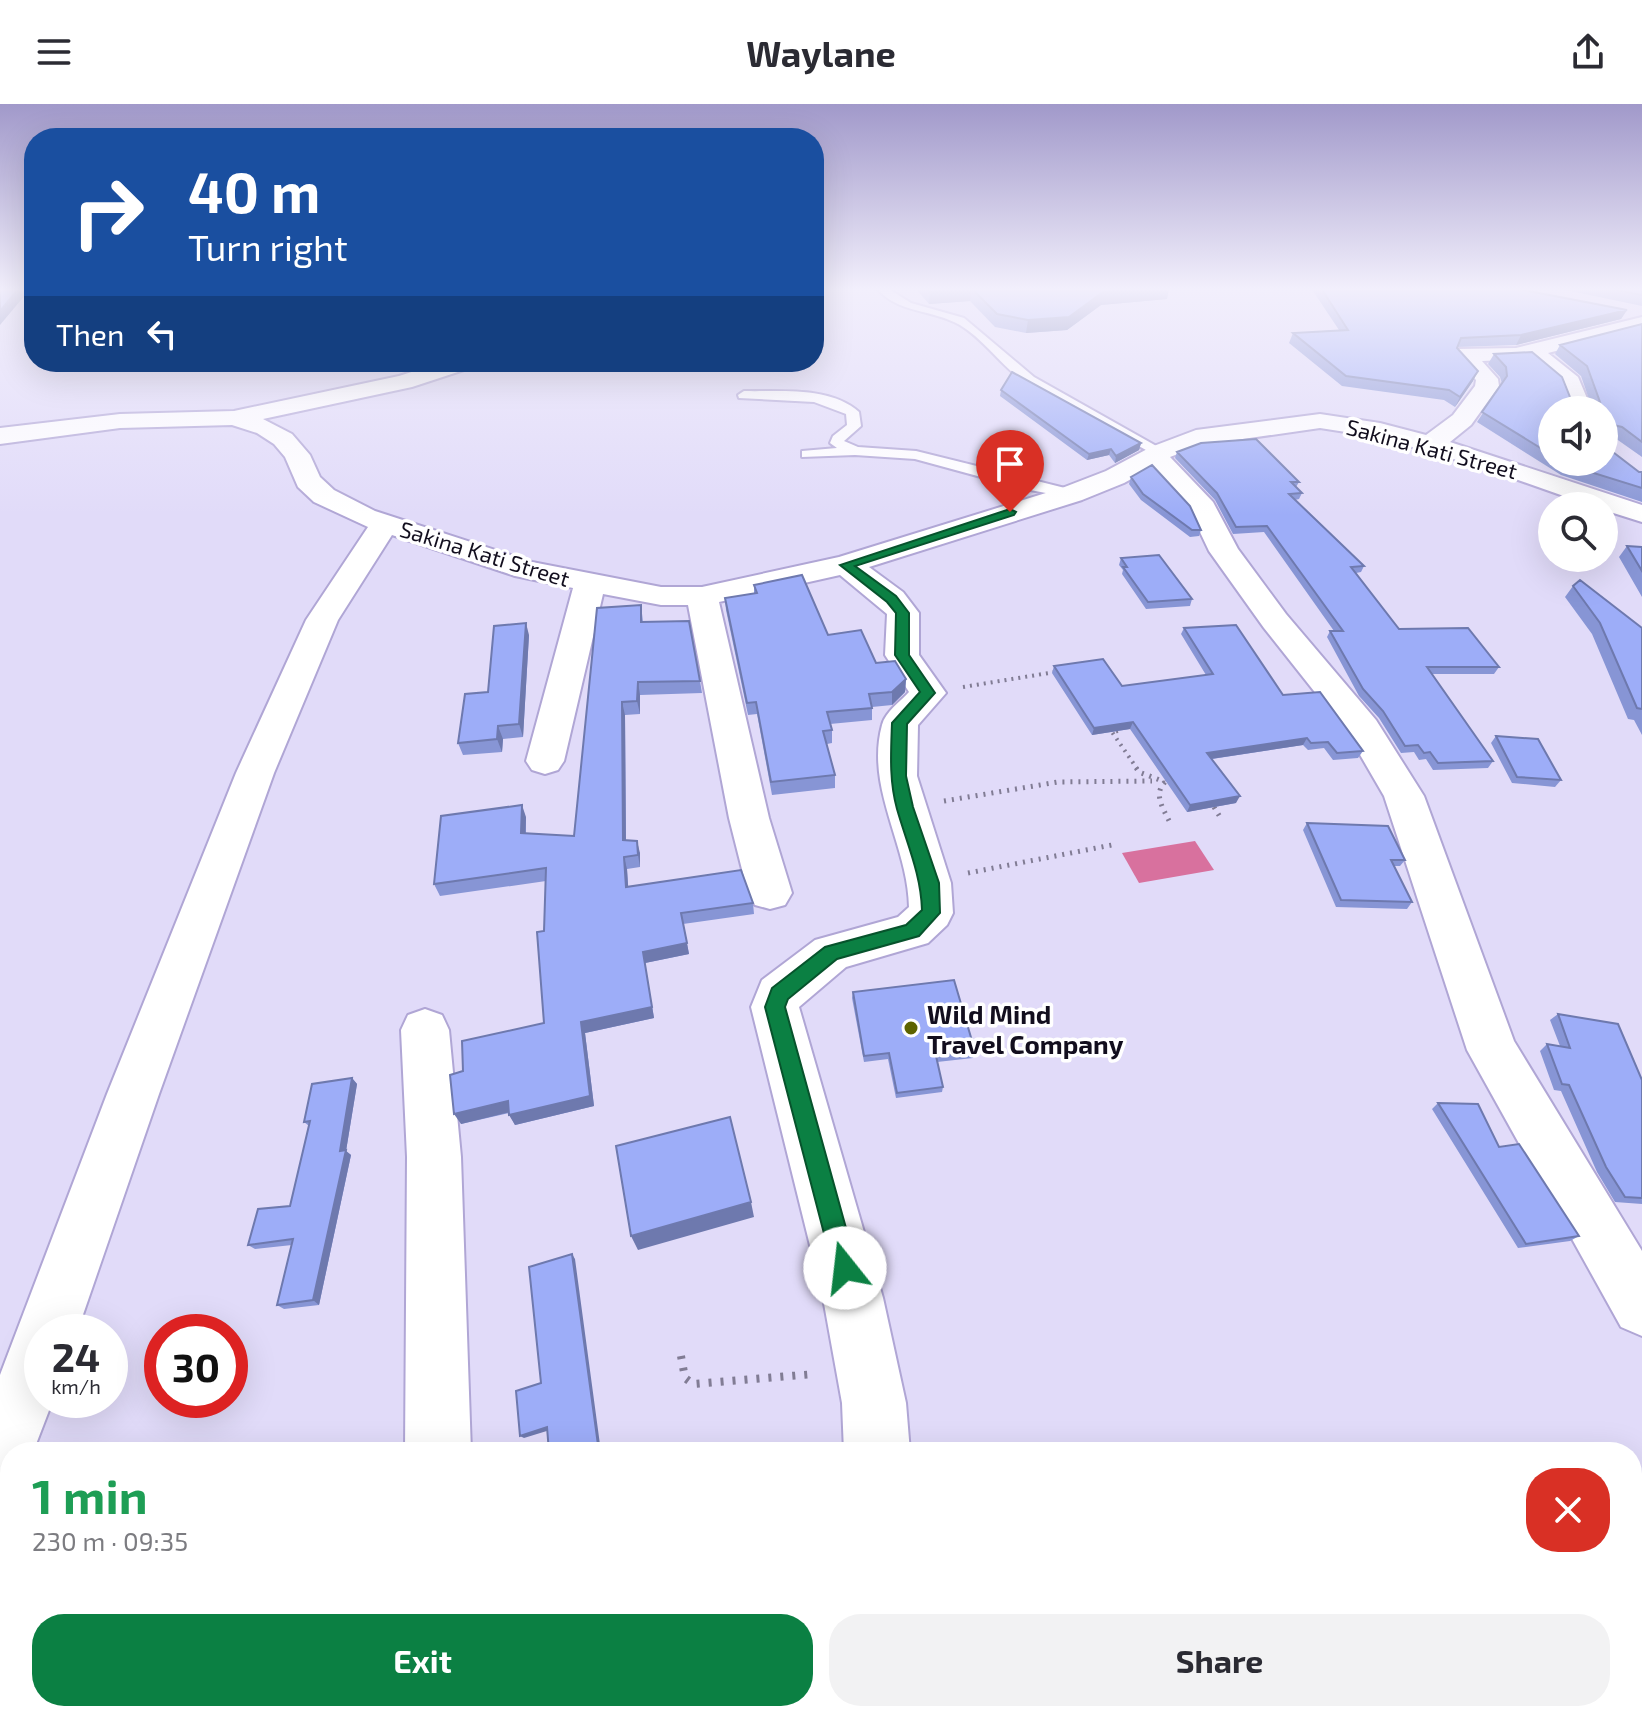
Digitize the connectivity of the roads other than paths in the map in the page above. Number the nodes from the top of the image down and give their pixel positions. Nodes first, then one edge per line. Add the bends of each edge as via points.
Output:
1 (1012, 364) edge
2 (1472, 364) edge
3 (1547, 364) edge
4 (434, 372) edge
5 (744, 395) dead end
6 (1575, 396) edge
7 (234, 418) junction
8 (0, 436) edge
9 (1431, 444) junction
10 (855, 451) junction
11 (807, 454) dead end
12 (1157, 454) junction
13 (1072, 494) junction
14 (1642, 514) edge
15 (385, 523) junction
16 (846, 565) junction
17 (590, 584) junction
18 (702, 596) junction
19 (545, 761) dead end
20 (770, 893) dead end
21 (425, 1030) dead end
22 (1642, 1306) edge
23 (54, 1314) edge
24 (24, 1393) edge
25 (5, 1442) edge
26 (438, 1442) edge
27 (876, 1442) edge

1 - 12 lane via 1030,380
2 - 9 street via 1487,386 1462,420
3 - 6 street via 1570,382
4 - 7 street
5 - 10 lane via 843,405 852,412 854,426 837,443
7 - 8 street, Sakina Kati Street via 120,421
7 - 15 street, Sakina Kati Street via 283,439 308,481 324,496
9 - 12 street, Sakina Kati Street via 1320,421 1196,438
9 - 14 street, Sakina Kati Street
10 - 11 lane
10 - 13 lane via 916,455
12 - 13 street, Sakina Kati Street
12 - 22 street via 1203,508 1224,551 1389,768 1409,810 1492,1050
13 - 16 street, Sakina Kati Street
15 - 17 street, Sakina Kati Street via 526,570
15 - 23 street via 322,620 255,773
16 - 18 street, Sakina Kati Street
16 - 27 street via 903,613 902,655 928,693 900,723 898,776 930,883 931,913 912,931 831,953 779,994 775,1007 853,1298
17 - 18 street, Sakina Kati Street via 661,596
17 - 19 street
18 - 20 street
21 - 26 street via 435,1214
24 - 25 street

